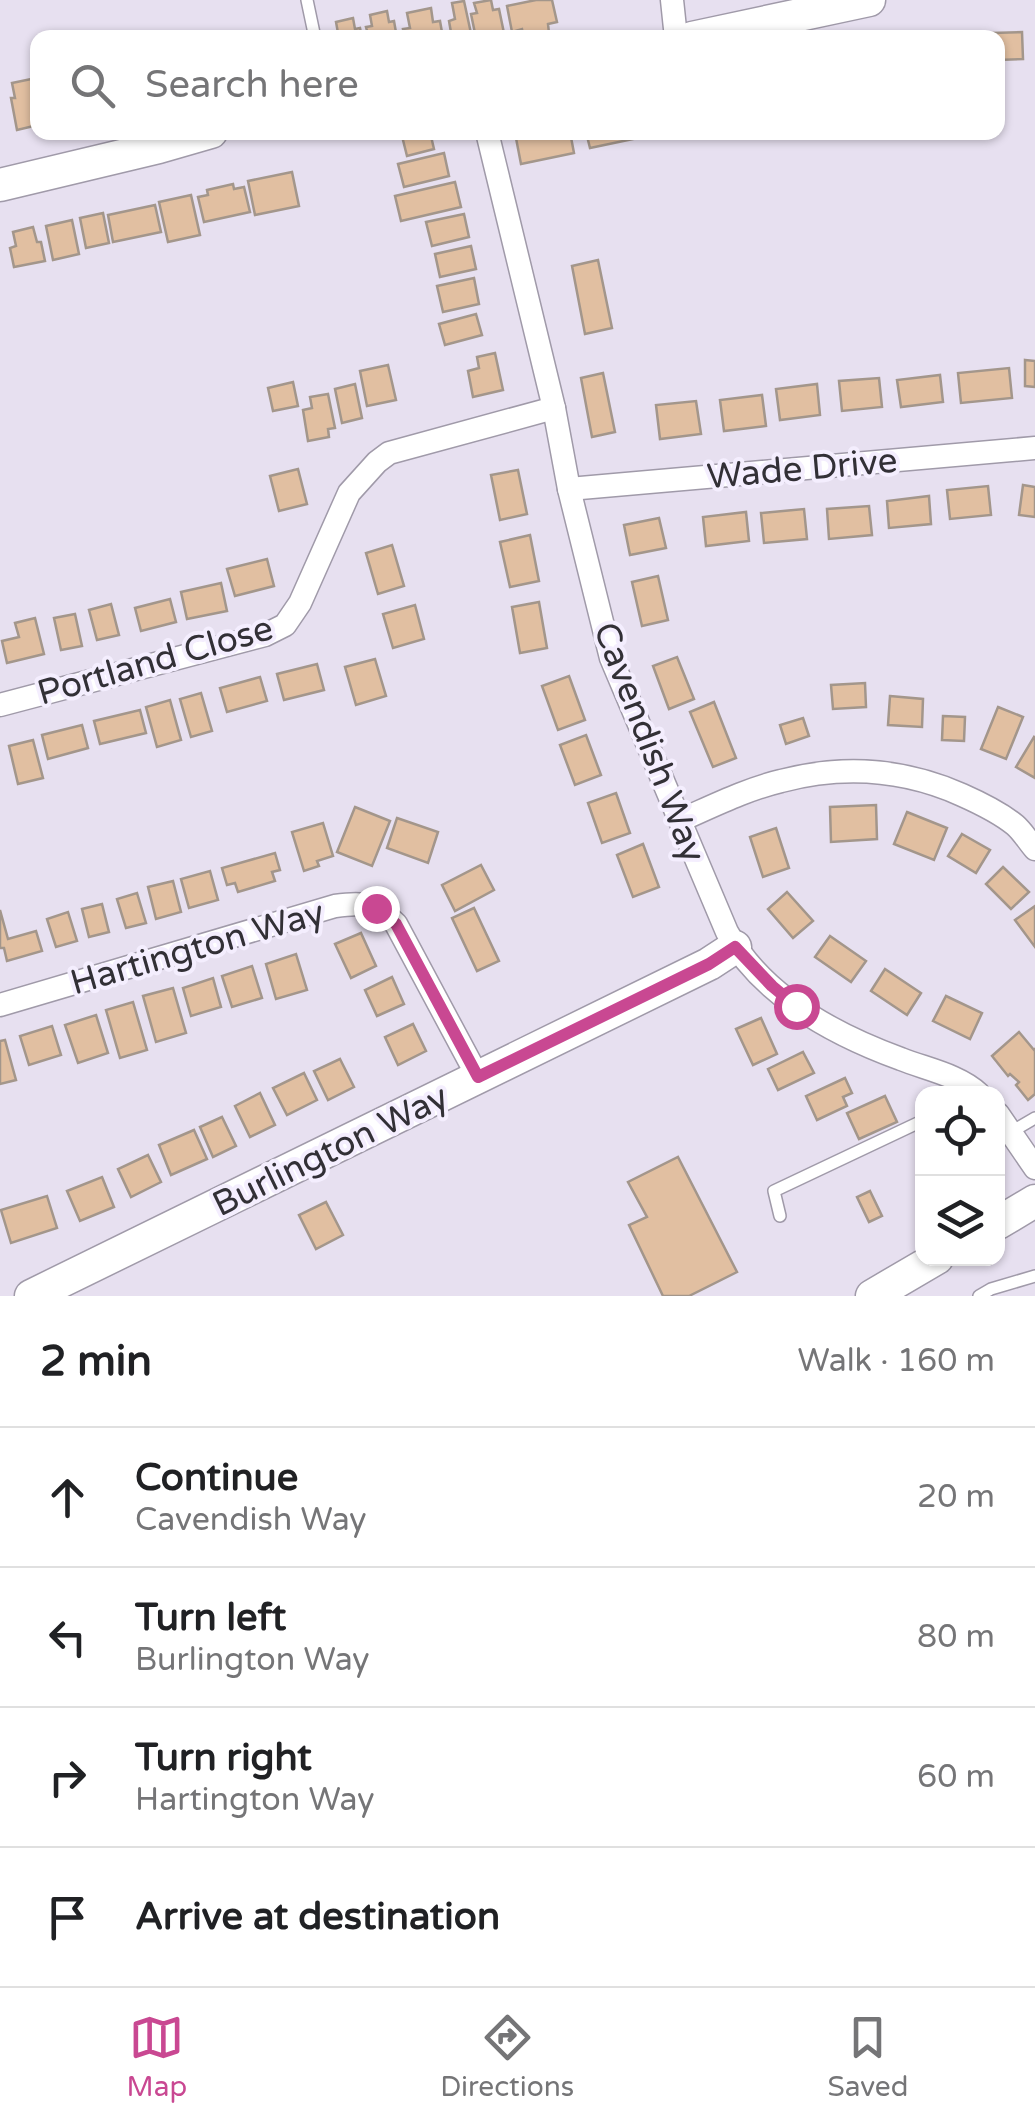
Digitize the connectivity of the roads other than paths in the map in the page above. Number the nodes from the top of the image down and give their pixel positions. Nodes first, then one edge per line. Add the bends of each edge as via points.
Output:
1 (307, 0) edge
2 (672, 0) edge
3 (869, 0) edge
4 (314, 30) edge
5 (675, 30) edge
6 (729, 30) edge
7 (185, 140) edge
8 (489, 140) edge
9 (0, 185) edge
10 (554, 408) junction
11 (1035, 448) edge
12 (569, 489) junction
13 (0, 705) edge
14 (681, 820) junction
15 (1035, 848) edge
16 (735, 947) junction
17 (0, 1006) edge
18 (478, 1077) junction
19 (968, 1086) edge
20 (1035, 1118) edge
21 (1005, 1123) edge
22 (915, 1124) edge
23 (1005, 1124) edge
24 (1035, 1168) edge
25 (1035, 1201) edge
26 (780, 1216) dead end
27 (1005, 1219) edge
28 (923, 1266) edge
29 (1035, 1276) edge
30 (31, 1296) edge
31 (872, 1296) edge
32 (979, 1296) edge

1 - 4 lane
2 - 5 street
3 - 6 street
7 - 9 street
8 - 10 street, Cavendish Way
10 - 12 street, Cavendish Way
10 - 13 street, Portland Close via 377,462 349,494 285,625
11 - 12 street, Wade Drive
12 - 14 street, Cavendish Way via 611,658
14 - 15 street via 780,781 880,772 974,800 1020,829
14 - 16 street, Cavendish Way
16 - 18 street, Burlington Way
16 - 19 street, Cavendish Way via 772,986 829,1027
17 - 18 street, Hartington Way via 335,906 366,903 396,924
18 - 30 street, Burlington Way
20 - 21 lane
22 - 26 lane via 774,1191
23 - 24 street
25 - 27 street
28 - 31 street
29 - 32 lane

